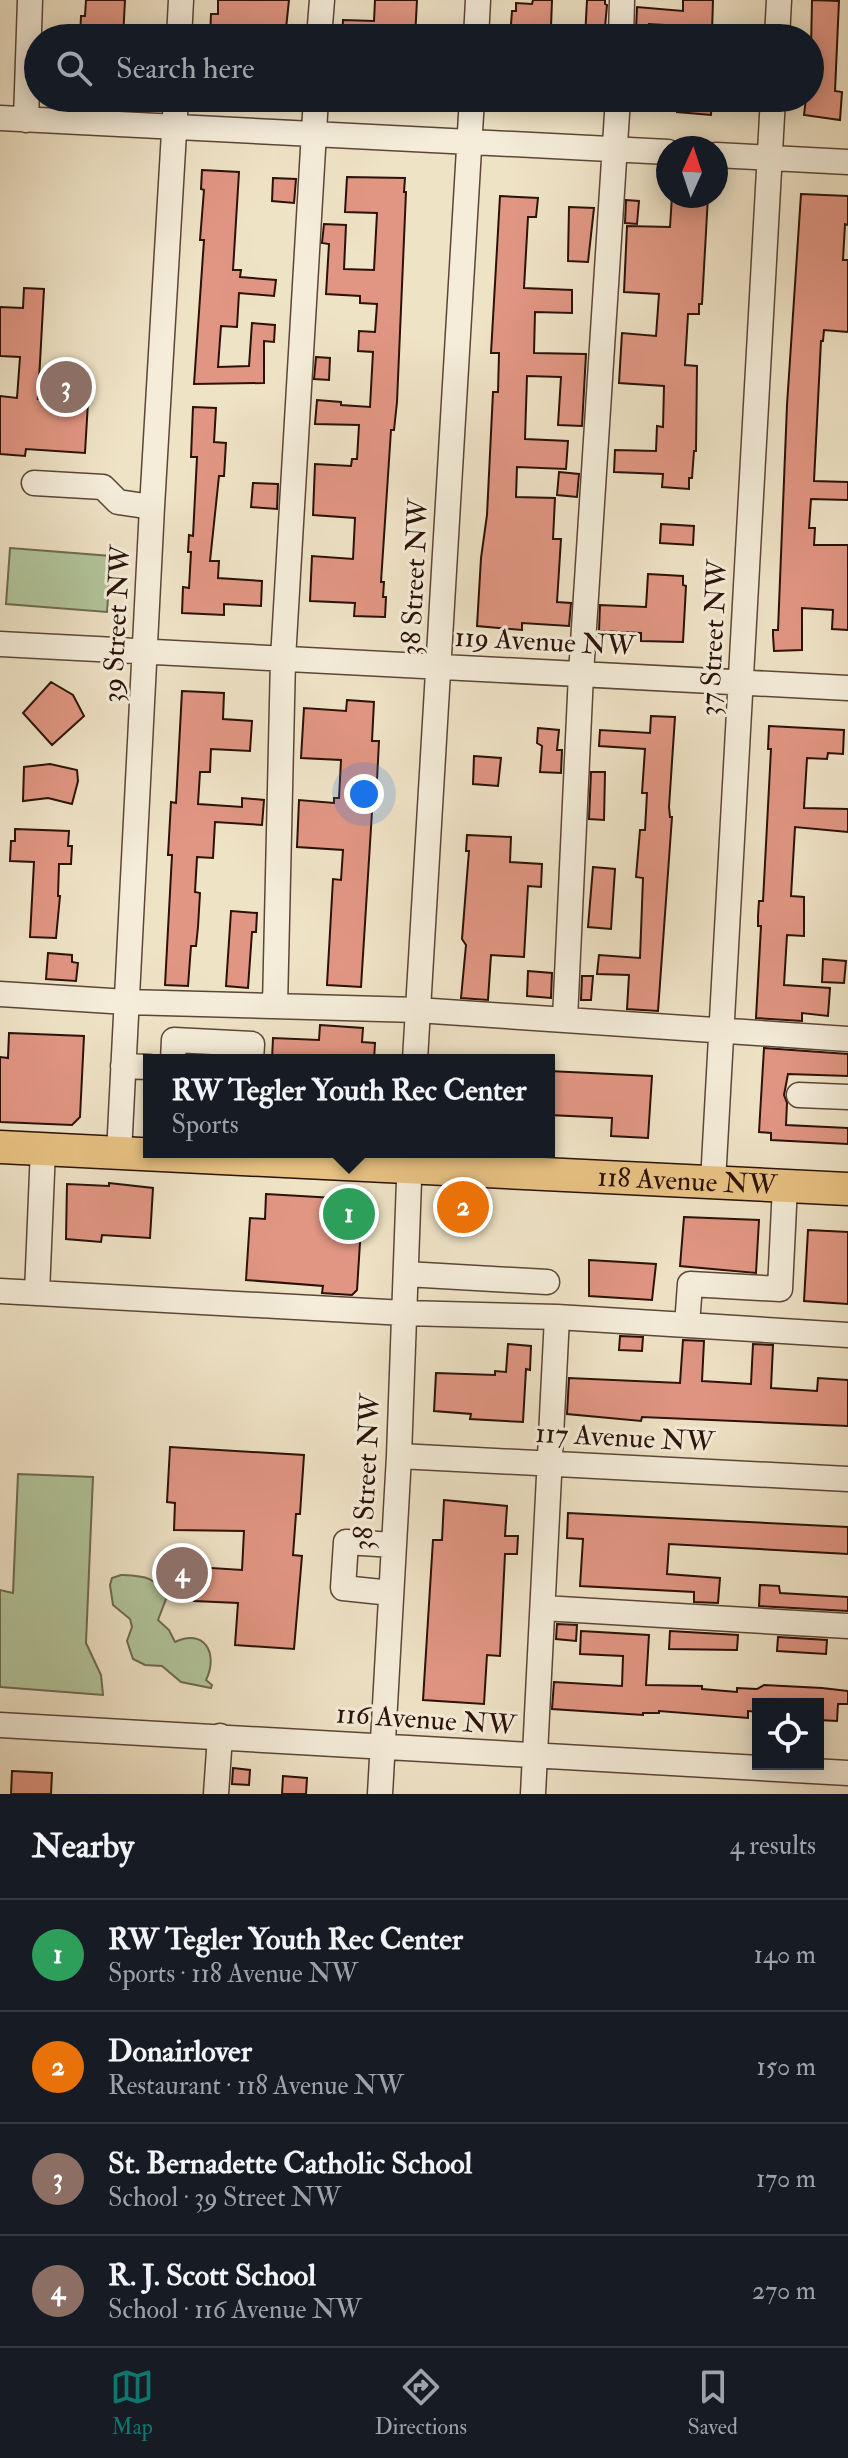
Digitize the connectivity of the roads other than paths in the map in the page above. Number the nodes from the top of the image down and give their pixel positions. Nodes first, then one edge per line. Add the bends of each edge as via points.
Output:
1 (30, 0) edge
2 (181, 0) edge
3 (322, 0) edge
4 (478, 0) edge
5 (622, 0) edge
6 (779, 0) edge
7 (29, 24) edge
8 (180, 24) edge
9 (320, 24) edge
10 (477, 24) edge
11 (621, 24) edge
12 (778, 24) edge
13 (26, 112) edge
14 (175, 112) edge
15 (315, 112) edge
16 (471, 112) edge
17 (617, 112) edge
18 (772, 112) edge
19 (0, 118) edge
20 (26, 120) junction
21 (174, 127) junction
22 (313, 134) junction
23 (469, 142) junction
24 (616, 150) junction
25 (656, 152) edge
26 (728, 156) edge
27 (770, 158) junction
28 (848, 162) edge
29 (34, 483) dead end
30 (152, 507) junction
31 (0, 644) edge
32 (146, 652) junction
33 (283, 659) junction
34 (440, 667) junction
35 (581, 674) junction
36 (741, 683) junction
37 (848, 688) edge
38 (0, 994) edge
39 (127, 1002) junction
40 (266, 1006) junction
41 (417, 1010) junction
42 (565, 1019) junction
43 (722, 1030) junction
44 (848, 1039) edge
45 (252, 1052) edge
46 (173, 1054) edge
47 (415, 1054) edge
48 (123, 1066) junction
49 (143, 1067) edge
50 (799, 1095) dead end
51 (848, 1097) edge
52 (0, 1147) edge
53 (43, 1149) junction
54 (119, 1153) junction
55 (143, 1153) edge
56 (361, 1158) edge
57 (409, 1159) edge
58 (713, 1182) junction
59 (785, 1186) junction
60 (848, 1189) edge
61 (406, 1274) junction
62 (547, 1282) dead end
63 (0, 1291) edge
64 (37, 1293) junction
65 (405, 1313) junction
66 (557, 1317) junction
67 (687, 1325) junction
68 (848, 1335) edge
69 (399, 1456) junction
70 (550, 1464) junction
71 (848, 1479) edge
72 (394, 1545) junction
73 (391, 1593) junction
74 (543, 1608) junction
75 (848, 1626) edge
76 (0, 1725) edge
77 (220, 1736) junction
78 (383, 1747) junction
79 (535, 1757) junction
80 (848, 1773) edge
81 (216, 1794) edge
82 (380, 1794) edge
83 (533, 1794) edge

1 - 7 street
2 - 8 street
3 - 9 street
4 - 10 street
5 - 11 street
6 - 12 street
13 - 20 street
14 - 21 street, 39 Street NW
15 - 22 street
16 - 23 street, 38 Street NW
17 - 24 street
18 - 27 street, 37 Street NW
19 - 20 street
20 - 21 street
21 - 22 street
21 - 30 street, 39 Street NW
22 - 23 street
22 - 33 street
23 - 24 street
23 - 34 street, 38 Street NW
24 - 25 street
24 - 35 street
26 - 27 street
27 - 28 street
27 - 36 street, 37 Street NW
29 - 30 street via 103,487 118,502
30 - 32 street, 39 Street NW
31 - 32 street, 119 Avenue NW
32 - 33 street, 119 Avenue NW
32 - 39 street, 39 Street NW
33 - 34 street, 119 Avenue NW
33 - 40 street
34 - 35 street, 119 Avenue NW
34 - 41 street, 38 Street NW
35 - 36 street, 119 Avenue NW
35 - 42 street
36 - 37 street, 119 Avenue NW
36 - 43 street, 37 Street NW
38 - 39 street
39 - 40 street
39 - 48 street, 39 Street NW
40 - 41 street
40 - 45 street
41 - 42 street
41 - 47 street, 38 Street NW
42 - 43 street
43 - 44 street
43 - 58 street, 37 Street NW
45 - 46 street via 174,1040
48 - 49 street
48 - 54 street, 39 Street NW
50 - 51 street
52 - 53 main road, 118 Avenue NW
53 - 54 main road, 118 Avenue NW
53 - 64 street
54 - 55 main road, 118 Avenue NW
56 - 57 main road, 118 Avenue NW
57 - 58 main road, 118 Avenue NW
57 - 61 street, 38 Street NW
58 - 59 main road, 118 Avenue NW
59 - 60 main road, 118 Avenue NW
59 - 67 street via 780,1289 690,1284
61 - 62 street
61 - 65 street, 38 Street NW
63 - 64 street
64 - 65 street
65 - 66 street
65 - 69 street, 38 Street NW
66 - 67 street
66 - 70 street
67 - 68 street
69 - 70 street, 117 Avenue NW
69 - 72 street, 38 Street NW
70 - 71 street, 117 Avenue NW
70 - 74 street
72 - 73 street, 38 Street NW
72 - 73 street via 346,1542 343,1588
73 - 78 street, 38 Street NW
74 - 75 street
74 - 79 street
76 - 77 street, 116 Avenue NW
77 - 78 street, 116 Avenue NW
77 - 81 street
78 - 79 street, 116 Avenue NW
78 - 82 street, 38 Street NW
79 - 80 street, 116 Avenue NW
79 - 83 street

